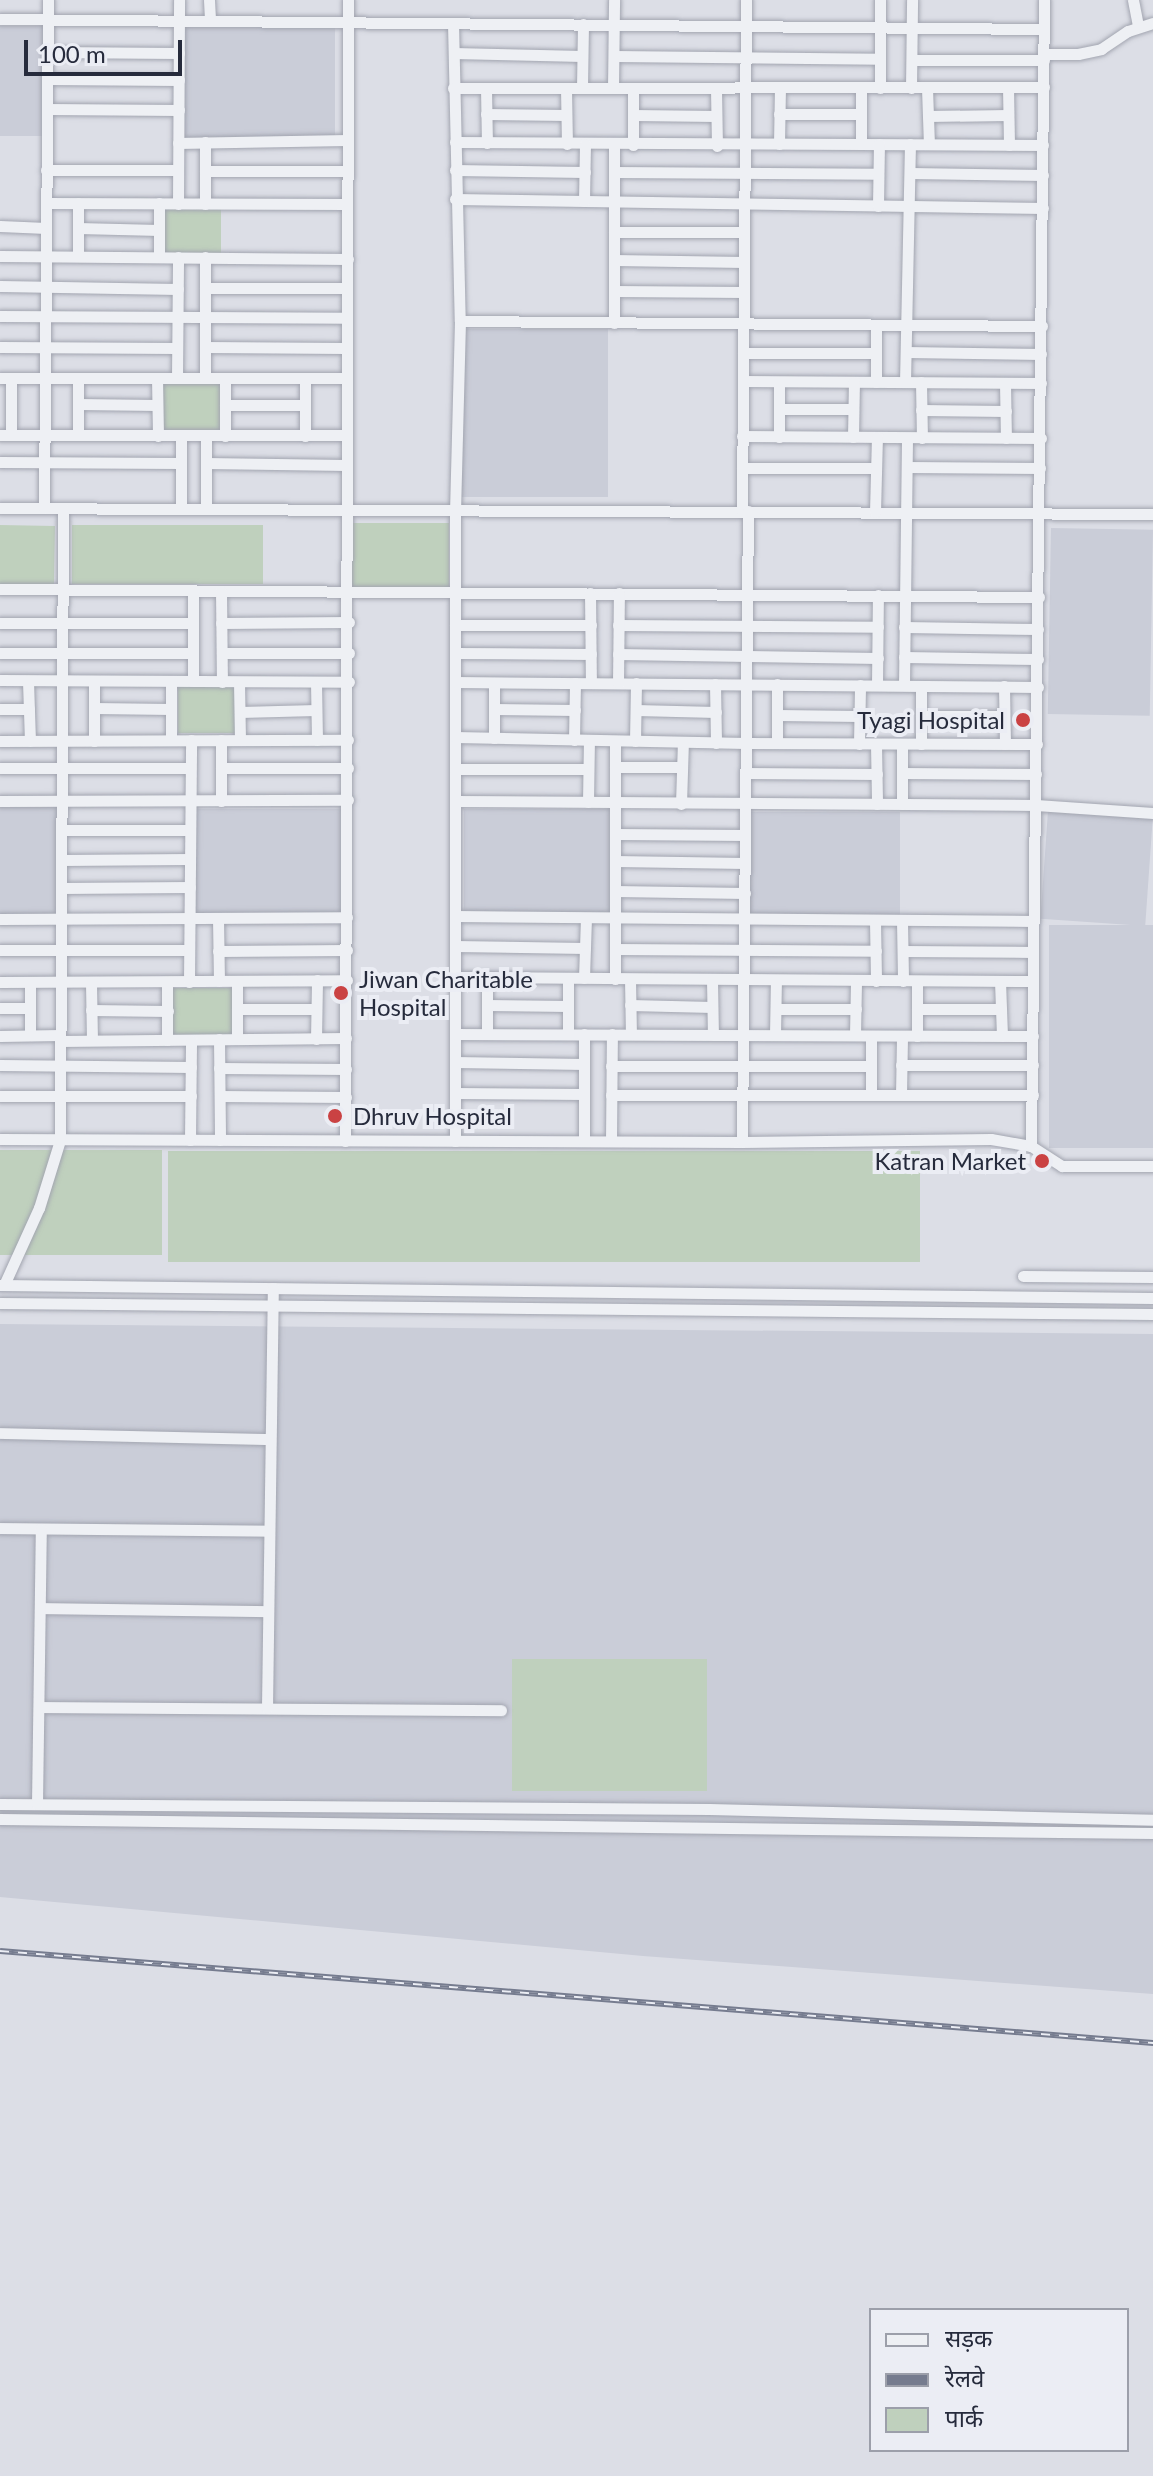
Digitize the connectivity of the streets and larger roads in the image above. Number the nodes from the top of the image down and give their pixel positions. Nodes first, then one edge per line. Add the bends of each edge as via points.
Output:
1 (48, 0) edge
2 (179, 0) edge
3 (209, 0) edge
4 (348, 0) edge
5 (614, 0) edge
6 (746, 0) edge
7 (880, 0) edge
8 (912, 0) edge
9 (1044, 0) edge
10 (1133, 0) edge
11 (0, 19) edge
12 (48, 19) junction
13 (179, 20) junction
14 (210, 21) junction
15 (348, 21) junction
16 (453, 23) junction
17 (1153, 23) edge
18 (583, 24) junction
19 (614, 24) junction
20 (1138, 26) junction
21 (746, 27) junction
22 (880, 29) junction
23 (912, 29) junction
24 (1044, 29) junction
25 (47, 52) junction
26 (179, 53) junction
27 (454, 53) junction
28 (582, 56) junction
29 (614, 56) junction
30 (1044, 57) junction
31 (746, 58) junction
32 (880, 59) junction
33 (912, 60) junction
34 (47, 79) junction
35 (179, 80) junction
36 (1008, 87) junction
37 (1044, 87) junction
38 (453, 88) junction
39 (486, 88) junction
40 (566, 88) junction
41 (582, 88) junction
42 (613, 88) junction
43 (633, 88) junction
44 (861, 88) junction
45 (880, 88) junction
46 (911, 88) junction
47 (927, 88) junction
48 (716, 89) junction
49 (746, 89) junction
50 (780, 89) junction
51 (47, 109) junction
52 (179, 110) junction
53 (486, 114) junction
54 (779, 114) junction
55 (861, 114) junction
56 (566, 115) junction
57 (633, 115) junction
58 (1008, 115) junction
59 (716, 116) junction
60 (928, 116) junction
61 (347, 140) junction
62 (205, 142) junction
63 (455, 142) junction
64 (178, 143) junction
65 (487, 143) junction
66 (567, 144) junction
67 (585, 144) junction
68 (779, 144) junction
69 (861, 144) junction
70 (879, 144) junction
71 (910, 144) junction
72 (929, 144) junction
73 (614, 145) junction
74 (633, 145) junction
75 (1009, 145) junction
76 (1043, 145) junction
77 (717, 146) junction
78 (745, 146) junction
79 (46, 170) junction
80 (178, 170) junction
81 (455, 170) junction
82 (205, 171) junction
83 (348, 171) junction
84 (585, 172) junction
85 (614, 172) junction
86 (745, 172) junction
87 (910, 173) junction
88 (878, 174) junction
89 (1043, 175) junction
90 (455, 199) junction
91 (584, 201) junction
92 (614, 202) junction
93 (46, 203) junction
94 (78, 203) junction
95 (159, 203) junction
96 (744, 203) junction
97 (178, 204) junction
98 (205, 204) junction
99 (347, 204) junction
100 (878, 206) junction
101 (910, 206) junction
102 (1043, 208) junction
103 (0, 226) edge
104 (46, 228) junction
105 (78, 228) junction
106 (159, 230) junction
107 (614, 232) junction
108 (744, 232) junction
109 (0, 256) edge
110 (46, 256) junction
111 (78, 256) junction
112 (159, 257) junction
113 (178, 257) junction
114 (205, 257) junction
115 (348, 259) junction
116 (614, 260) junction
117 (744, 262) junction
118 (0, 286) edge
119 (45, 287) junction
120 (205, 288) junction
121 (347, 288) junction
122 (178, 289) junction
123 (614, 291) junction
124 (744, 292) junction
125 (0, 316) edge
126 (45, 316) junction
127 (177, 316) junction
128 (205, 317) junction
129 (346, 318) junction
130 (460, 321) junction
131 (614, 323) junction
132 (743, 324) junction
133 (876, 325) junction
134 (906, 325) junction
135 (1042, 326) junction
136 (0, 347) edge
137 (45, 347) junction
138 (205, 347) junction
139 (177, 348) junction
140 (345, 348) junction
141 (906, 352) junction
142 (743, 353) junction
143 (876, 353) junction
144 (1041, 354) junction
145 (5, 378) edge
146 (45, 378) junction
147 (78, 378) junction
148 (157, 378) junction
149 (177, 378) junction
150 (205, 378) junction
151 (225, 378) junction
152 (305, 378) junction
153 (346, 378) junction
154 (743, 381) junction
155 (779, 382) junction
156 (854, 382) junction
157 (876, 382) junction
158 (905, 382) junction
159 (921, 382) junction
160 (1005, 383) junction
161 (1041, 383) junction
162 (78, 404) junction
163 (157, 405) junction
164 (225, 405) junction
165 (305, 405) junction
166 (6, 408) edge
167 (779, 409) junction
168 (853, 409) junction
169 (921, 410) junction
170 (1006, 411) junction
171 (6, 435) edge
172 (44, 435) junction
173 (78, 435) junction
174 (346, 435) junction
175 (158, 436) junction
176 (181, 436) junction
177 (206, 436) junction
178 (225, 436) junction
179 (305, 436) junction
180 (742, 436) junction
181 (779, 437) junction
182 (853, 437) junction
183 (877, 437) junction
184 (907, 438) junction
185 (922, 438) junction
186 (1006, 438) junction
187 (1041, 438) junction
188 (0, 462) edge
189 (44, 462) junction
190 (181, 463) junction
191 (206, 463) junction
192 (346, 465) junction
193 (907, 467) junction
194 (742, 468) junction
195 (876, 468) junction
196 (1040, 468) junction
197 (0, 508) edge
198 (44, 508) junction
199 (63, 508) junction
200 (181, 508) junction
201 (206, 509) junction
202 (346, 509) junction
203 (455, 509) junction
204 (745, 511) junction
205 (875, 512) junction
206 (907, 512) junction
207 (1040, 513) junction
208 (1153, 514) edge
209 (0, 589) edge
210 (62, 589) junction
211 (193, 590) junction
212 (221, 591) junction
213 (349, 592) junction
214 (455, 593) junction
215 (590, 593) junction
216 (619, 593) junction
217 (748, 594) junction
218 (878, 595) junction
219 (904, 595) junction
220 (1039, 597) junction
221 (349, 622) junction
222 (0, 623) edge
223 (193, 623) junction
224 (221, 623) junction
225 (63, 624) junction
226 (455, 625) junction
227 (591, 625) junction
228 (618, 625) junction
229 (748, 625) junction
230 (878, 627) junction
231 (904, 627) junction
232 (1038, 629) junction
233 (0, 653) edge
234 (193, 653) junction
235 (222, 653) junction
236 (349, 653) junction
237 (455, 653) junction
238 (62, 654) junction
239 (591, 654) junction
240 (618, 654) junction
241 (747, 655) junction
242 (904, 657) junction
243 (878, 658) junction
244 (1038, 659) junction
245 (0, 680) edge
246 (28, 681) junction
247 (62, 681) junction
248 (94, 681) junction
249 (171, 681) junction
250 (193, 681) junction
251 (222, 682) junction
252 (239, 682) junction
253 (316, 682) junction
254 (349, 682) junction
255 (455, 682) junction
256 (494, 683) junction
257 (575, 683) junction
258 (591, 683) junction
259 (618, 683) junction
260 (636, 683) junction
261 (715, 684) junction
262 (747, 684) junction
263 (777, 684) junction
264 (860, 685) junction
265 (877, 685) junction
266 (904, 685) junction
267 (921, 686) junction
268 (1004, 686) junction
269 (1038, 687) junction
270 (94, 708) junction
271 (0, 709) edge
272 (29, 709) junction
273 (171, 709) junction
274 (494, 709) junction
275 (316, 710) junction
276 (575, 710) junction
277 (636, 710) junction
278 (240, 712) junction
279 (716, 712) junction
280 (777, 715) junction
281 (859, 716) junction
282 (921, 716) junction
283 (1004, 716) junction
284 (455, 737) junction
285 (494, 738) junction
286 (171, 740) junction
287 (191, 740) junction
288 (221, 740) junction
289 (240, 740) junction
290 (317, 740) junction
291 (348, 740) junction
292 (574, 740) junction
293 (589, 740) junction
294 (0, 741) edge
295 (30, 741) junction
296 (62, 741) junction
297 (94, 741) junction
298 (615, 741) junction
299 (635, 741) junction
300 (683, 742) junction
301 (716, 743) junction
302 (746, 743) junction
303 (777, 743) junction
304 (859, 744) junction
305 (876, 744) junction
306 (902, 744) junction
307 (921, 744) junction
308 (1005, 744) junction
309 (1037, 744) junction
310 (615, 767) junction
311 (682, 767) junction
312 (0, 768) edge
313 (62, 768) junction
314 (190, 768) junction
315 (221, 768) junction
316 (348, 768) junction
317 (455, 769) junction
318 (588, 769) junction
319 (746, 773) junction
320 (902, 773) junction
321 (877, 774) junction
322 (1036, 774) junction
323 (348, 800) junction
324 (0, 801) edge
325 (61, 801) junction
326 (190, 801) junction
327 (221, 801) junction
328 (455, 801) junction
329 (588, 802) junction
330 (616, 802) junction
331 (746, 803) junction
332 (681, 804) junction
333 (877, 804) junction
334 (902, 804) junction
335 (1036, 805) junction
336 (1153, 813) edge
337 (61, 830) junction
338 (190, 830) junction
339 (616, 834) junction
340 (745, 835) junction
341 (190, 859) junction
342 (61, 860) junction
343 (615, 861) junction
344 (745, 863) junction
345 (190, 887) junction
346 (61, 888) junction
347 (615, 891) junction
348 (745, 893) junction
349 (455, 916) junction
350 (347, 917) junction
351 (190, 918) junction
352 (218, 918) junction
353 (586, 918) junction
354 (615, 918) junction
355 (0, 919) edge
356 (61, 919) junction
357 (744, 920) junction
358 (875, 921) junction
359 (902, 921) junction
360 (1034, 921) junction
361 (455, 946) junction
362 (585, 948) junction
363 (615, 949) junction
364 (0, 950) edge
365 (61, 950) junction
366 (189, 950) junction
367 (347, 950) junction
368 (744, 950) junction
369 (218, 951) junction
370 (876, 951) junction
371 (903, 951) junction
372 (1033, 952) junction
373 (455, 977) junction
374 (487, 977) junction
375 (568, 978) junction
376 (584, 978) junction
377 (615, 979) junction
378 (630, 979) junction
379 (317, 980) junction
380 (347, 980) junction
381 (712, 980) junction
382 (744, 980) junction
383 (776, 980) junction
384 (219, 981) junction
385 (237, 981) junction
386 (856, 981) junction
387 (876, 981) junction
388 (903, 981) junction
389 (917, 981) junction
390 (1000, 981) junction
391 (1033, 981) junction
392 (0, 982) edge
393 (167, 982) junction
394 (189, 982) junction
395 (30, 983) junction
396 (61, 983) junction
397 (91, 983) junction
398 (487, 1005) junction
399 (630, 1005) junction
400 (568, 1006) junction
401 (712, 1007) junction
402 (0, 1008) edge
403 (30, 1008) junction
404 (237, 1009) junction
405 (316, 1009) junction
406 (776, 1009) junction
407 (856, 1009) junction
408 (917, 1009) junction
409 (1001, 1009) junction
410 (91, 1010) junction
411 (168, 1011) junction
412 (455, 1034) junction
413 (487, 1034) junction
414 (568, 1034) junction
415 (584, 1034) junction
416 (612, 1034) junction
417 (631, 1034) junction
418 (30, 1035) junction
419 (713, 1035) junction
420 (744, 1035) junction
421 (775, 1035) junction
422 (855, 1035) junction
423 (0, 1036) edge
424 (871, 1036) junction
425 (902, 1036) junction
426 (917, 1036) junction
427 (1002, 1036) junction
428 (1033, 1036) junction
429 (60, 1038) junction
430 (346, 1038) junction
431 (219, 1039) junction
432 (237, 1039) junction
433 (316, 1039) junction
434 (92, 1040) junction
435 (167, 1040) junction
436 (191, 1040) junction
437 (455, 1062) junction
438 (60, 1064) junction
439 (584, 1064) junction
440 (0, 1065) edge
441 (901, 1065) junction
442 (1033, 1065) junction
443 (611, 1066) junction
444 (871, 1066) junction
445 (191, 1067) junction
446 (743, 1067) junction
447 (219, 1068) junction
448 (346, 1069) junction
449 (455, 1093) junction
450 (584, 1094) junction
451 (743, 1094) junction
452 (60, 1095) junction
453 (611, 1095) junction
454 (871, 1095) junction
455 (901, 1095) junction
456 (1033, 1095) junction
457 (0, 1096) edge
458 (191, 1096) junction
459 (220, 1096) junction
460 (346, 1097) junction
461 (0, 1139) edge
462 (60, 1140) junction
463 (190, 1140) junction
464 (220, 1140) junction
465 (345, 1141) junction
466 (455, 1141) junction
467 (584, 1141) junction
468 (611, 1141) junction
469 (742, 1142) junction
470 (1031, 1146) junction
471 (1153, 1166) edge
472 (1023, 1276) dead end
473 (1153, 1277) edge
474 (2, 1285) edge
475 (273, 1288) junction
476 (1153, 1298) edge
477 (0, 1303) edge
478 (273, 1305) junction
479 (1153, 1314) edge
480 (0, 1433) edge
481 (270, 1439) junction
482 (0, 1528) edge
483 (41, 1529) junction
484 (269, 1531) junction
485 (40, 1608) junction
486 (268, 1611) junction
487 (39, 1707) junction
488 (267, 1708) junction
489 (501, 1710) dead end
490 (0, 1804) edge
491 (37, 1804) junction
492 (0, 1819) edge
493 (1153, 1820) edge
494 (1153, 1833) edge

1 - 12 street
2 - 13 street
3 - 14 street
4 - 15 street
5 - 19 street
6 - 21 street
7 - 22 street
8 - 23 street
9 - 24 street
10 - 20 street
11 - 12 street
12 - 13 street
12 - 25 street
13 - 14 street
13 - 26 street
14 - 15 street
15 - 16 street
15 - 61 street
16 - 18 street
16 - 27 street
17 - 20 street
18 - 19 street
18 - 28 street
19 - 21 street
19 - 29 street
20 - 30 street via 1101,49
21 - 22 street
21 - 31 street
22 - 23 street
22 - 32 street
23 - 24 street
23 - 33 street
24 - 30 street
25 - 26 street
25 - 34 street
26 - 35 street
27 - 28 street
27 - 38 street
28 - 41 street
29 - 31 street
29 - 42 street
30 - 33 street
30 - 37 street
31 - 32 street
31 - 49 street
32 - 45 street
33 - 46 street
34 - 35 street
34 - 51 street
35 - 52 street
36 - 37 street
36 - 47 street
36 - 58 street
37 - 76 street
38 - 39 street
38 - 63 street
39 - 40 street
39 - 53 street
40 - 41 street
40 - 56 street
41 - 42 street
42 - 43 street
43 - 48 street
43 - 57 street
44 - 45 street
44 - 50 street
44 - 55 street
45 - 46 street
46 - 47 street
47 - 60 street
48 - 49 street
48 - 59 street
49 - 50 street
49 - 78 street
50 - 54 street
51 - 52 street
51 - 79 street
52 - 64 street
53 - 56 street
53 - 65 street
54 - 55 street
54 - 68 street
55 - 69 street
56 - 66 street
57 - 59 street
57 - 74 street
58 - 60 street
58 - 75 street
59 - 77 street
60 - 72 street
61 - 62 street
61 - 83 street
62 - 64 street
62 - 82 street
63 - 65 street
63 - 81 street
64 - 80 street
65 - 66 street
66 - 67 street
67 - 73 street
67 - 84 street
68 - 69 street
68 - 78 street
69 - 70 street
70 - 71 street
70 - 88 street
71 - 72 street
71 - 87 street
72 - 75 street
73 - 74 street
73 - 85 street
74 - 77 street
75 - 76 street
76 - 89 street
77 - 78 street
78 - 86 street
79 - 80 street
79 - 93 street
80 - 97 street
81 - 84 street
81 - 90 street
82 - 83 street
82 - 98 street
83 - 99 street
84 - 91 street
85 - 86 street
85 - 92 street
86 - 88 street
86 - 96 street
87 - 89 street
87 - 101 street
88 - 100 street
89 - 102 street
90 - 91 street
90 - 130 street
91 - 92 street
92 - 96 street
92 - 107 street
93 - 94 street
93 - 104 street
94 - 95 street
94 - 105 street
95 - 97 street
95 - 106 street
96 - 100 street
96 - 108 street
97 - 98 street
98 - 99 street
99 - 115 street
100 - 101 street
101 - 102 street
101 - 134 street
102 - 135 street
103 - 104 street
104 - 110 street
105 - 106 street
105 - 111 street
106 - 112 street
107 - 108 street
107 - 116 street
108 - 117 street
109 - 110 street
110 - 111 street
110 - 119 street
111 - 112 street
112 - 113 street
113 - 114 street
113 - 122 street
114 - 115 street
114 - 120 street
115 - 121 street
116 - 117 street
116 - 123 street
117 - 124 street
118 - 119 street
119 - 122 street
119 - 126 street
120 - 121 street
120 - 128 street
121 - 129 street
122 - 127 street
123 - 124 street
123 - 131 street
124 - 132 street
125 - 126 street
126 - 127 street
126 - 137 street
127 - 128 street
127 - 139 street
128 - 129 street
128 - 138 street
129 - 140 street
130 - 131 street
130 - 203 street
131 - 132 street
132 - 133 street
132 - 142 street
133 - 134 street
133 - 143 street
134 - 135 street
134 - 141 street
135 - 144 street
136 - 137 street
137 - 139 street
137 - 146 street
138 - 140 street
138 - 150 street
139 - 149 street
140 - 153 street
141 - 144 street
141 - 158 street
142 - 143 street
142 - 154 street
143 - 157 street
144 - 161 street
145 - 146 street
145 - 166 street
146 - 147 street
146 - 172 street
147 - 148 street
147 - 162 street
148 - 149 street
148 - 163 street
149 - 150 street
150 - 151 street
151 - 152 street
151 - 164 street
152 - 153 street
152 - 165 street
153 - 174 street
154 - 155 street
154 - 180 street
155 - 156 street
155 - 167 street
156 - 157 street
156 - 168 street
157 - 158 street
158 - 159 street
159 - 160 street
159 - 169 street
160 - 161 street
160 - 170 street
161 - 187 street
162 - 163 street
162 - 173 street
163 - 175 street
164 - 165 street
164 - 178 street
165 - 179 street
166 - 171 street
167 - 168 street
167 - 181 street
168 - 182 street
169 - 170 street
169 - 185 street
170 - 186 street
171 - 172 street
172 - 173 street
172 - 189 street
173 - 175 street
174 - 179 street
174 - 192 street
175 - 176 street
176 - 177 street
176 - 190 street
177 - 178 street
177 - 191 street
178 - 179 street
180 - 181 street
180 - 194 street
181 - 182 street
182 - 183 street
183 - 184 street
183 - 195 street
184 - 185 street
184 - 193 street
185 - 186 street
186 - 187 street
187 - 196 street
188 - 189 street
189 - 190 street
189 - 198 street
190 - 200 street
191 - 192 street
191 - 201 street
192 - 202 street
193 - 196 street
193 - 206 street
194 - 195 street
194 - 204 street
195 - 205 street
196 - 207 street
197 - 198 street
198 - 199 street
199 - 200 street
199 - 210 street
200 - 201 street
201 - 202 street
202 - 203 street
202 - 213 street
203 - 204 street
203 - 214 street
204 - 205 street
204 - 217 street
205 - 206 street
206 - 207 street
206 - 219 street
207 - 208 street
207 - 220 street
209 - 210 street
210 - 211 street
210 - 225 street
211 - 212 street
211 - 223 street
212 - 213 street
212 - 224 street
213 - 214 street
213 - 221 street
214 - 215 street
214 - 226 street
215 - 216 street
215 - 227 street
216 - 217 street
216 - 228 street
217 - 218 street
217 - 229 street
218 - 219 street
218 - 230 street
219 - 220 street
219 - 231 street
220 - 232 street
221 - 224 street
221 - 236 street
222 - 225 street
223 - 225 street
223 - 234 street
224 - 235 street
225 - 238 street
226 - 227 street
226 - 237 street
227 - 239 street
228 - 229 street
228 - 240 street
229 - 230 street
229 - 241 street
230 - 243 street
231 - 232 street
231 - 242 street
232 - 244 street
233 - 238 street
234 - 238 street
234 - 250 street
235 - 236 street
235 - 251 street
236 - 254 street
237 - 239 street
237 - 255 street
238 - 247 street
239 - 258 street
240 - 241 street
240 - 259 street
241 - 243 street
241 - 262 street
242 - 244 street
242 - 266 street
243 - 265 street
244 - 269 street
245 - 246 street
246 - 247 street
246 - 272 street
247 - 248 street
247 - 296 street
248 - 249 street
248 - 270 street
249 - 250 street
249 - 273 street
250 - 251 street
251 - 252 street
252 - 253 street
252 - 278 street
253 - 254 street
253 - 275 street
254 - 291 street
255 - 256 street
255 - 284 street
256 - 257 street
256 - 274 street
257 - 258 street
257 - 276 street
258 - 259 street
259 - 260 street
260 - 261 street
260 - 277 street
261 - 262 street
261 - 279 street
262 - 263 street
262 - 302 street
263 - 264 street
263 - 280 street
264 - 265 street
264 - 281 street
265 - 266 street
266 - 267 street
267 - 268 street
267 - 282 street
268 - 269 street
268 - 283 street
269 - 309 street
270 - 273 street
270 - 297 street
271 - 272 street
272 - 295 street
273 - 286 street
274 - 276 street
274 - 285 street
275 - 278 street
275 - 290 street
276 - 292 street
277 - 279 street
277 - 299 street
278 - 289 street
279 - 301 street
280 - 281 street
280 - 303 street
281 - 304 street
282 - 283 street
282 - 307 street
283 - 308 street
284 - 285 street
284 - 317 street
285 - 292 street
286 - 287 street
286 - 297 street
287 - 288 street
287 - 314 street
288 - 289 street
288 - 315 street
289 - 290 street
290 - 291 street
291 - 316 street
292 - 293 street
293 - 298 street
293 - 318 street
294 - 295 street
295 - 296 street
296 - 297 street
296 - 313 street
298 - 299 street
298 - 310 street
299 - 300 street
300 - 301 street
300 - 311 street
301 - 302 street
302 - 303 street
302 - 319 street
303 - 304 street
304 - 305 street
305 - 306 street
305 - 321 street
306 - 307 street
306 - 320 street
307 - 308 street
308 - 309 street
309 - 322 street
310 - 311 street
310 - 330 street
311 - 332 street
312 - 313 street
313 - 314 street
313 - 325 street
314 - 326 street
315 - 316 street
315 - 327 street
316 - 323 street
317 - 318 street
317 - 328 street
318 - 329 street
319 - 321 street
319 - 331 street
320 - 322 street
320 - 334 street
321 - 333 street
322 - 335 street
323 - 327 street
323 - 350 street
324 - 325 street
325 - 326 street
325 - 337 street
326 - 327 street
326 - 338 street
328 - 329 street
328 - 349 street
329 - 330 street
330 - 332 street
330 - 339 street
331 - 332 street
331 - 333 street
331 - 340 street
333 - 334 street
334 - 335 street
335 - 336 street
335 - 360 street
337 - 338 street
337 - 342 street
338 - 341 street
339 - 340 street
339 - 343 street
340 - 344 street
341 - 342 street
341 - 345 street
342 - 346 street
343 - 344 street
343 - 347 street
344 - 348 street
345 - 346 street
345 - 351 street
346 - 356 street
347 - 348 street
347 - 354 street
348 - 357 street
349 - 353 street
349 - 361 street
350 - 352 street
350 - 367 street
351 - 352 street
351 - 356 street
351 - 366 street
352 - 369 street
353 - 354 street
353 - 362 street
354 - 357 street
354 - 363 street
355 - 356 street
356 - 365 street
357 - 358 street
357 - 368 street
358 - 359 street
358 - 370 street
359 - 360 street
359 - 371 street
360 - 372 street
361 - 362 street
361 - 373 street
362 - 376 street
363 - 368 street
363 - 377 street
364 - 365 street
365 - 366 street
365 - 396 street
366 - 394 street
367 - 369 street
367 - 380 street
368 - 370 street
368 - 382 street
369 - 384 street
370 - 387 street
371 - 372 street
371 - 388 street
372 - 391 street
373 - 374 street
373 - 412 street
374 - 375 street
374 - 398 street
375 - 376 street
375 - 400 street
376 - 377 street
377 - 378 street
378 - 381 street
378 - 399 street
379 - 380 street
379 - 385 street
379 - 405 street
380 - 430 street
381 - 382 street
381 - 401 street
382 - 383 street
382 - 420 street
383 - 386 street
383 - 406 street
384 - 385 street
384 - 394 street
385 - 404 street
386 - 387 street
386 - 407 street
387 - 388 street
388 - 389 street
389 - 390 street
389 - 408 street
390 - 391 street
390 - 409 street
391 - 428 street
392 - 395 street
393 - 394 street
393 - 397 street
393 - 411 street
395 - 396 street
395 - 403 street
396 - 397 street
396 - 429 street
397 - 410 street
398 - 400 street
398 - 413 street
399 - 401 street
399 - 417 street
400 - 414 street
401 - 419 street
402 - 403 street
403 - 418 street
404 - 405 street
404 - 432 street
405 - 433 street
406 - 407 street
406 - 421 street
407 - 422 street
408 - 409 street
408 - 426 street
409 - 427 street
410 - 411 street
410 - 434 street
411 - 435 street
412 - 413 street
412 - 437 street
413 - 414 street
414 - 415 street
415 - 416 street
415 - 439 street
416 - 417 street
416 - 443 street
417 - 419 street
418 - 423 street
418 - 429 street
419 - 420 street
420 - 421 street
420 - 446 street
421 - 422 street
422 - 424 street
424 - 425 street
424 - 444 street
425 - 426 street
425 - 441 street
426 - 427 street
427 - 428 street
428 - 442 street
429 - 434 street
429 - 438 street
430 - 433 street
430 - 448 street
431 - 432 street
431 - 436 street
431 - 447 street
432 - 433 street
434 - 435 street
435 - 436 street
436 - 445 street
437 - 439 street
437 - 449 street
438 - 440 street
438 - 445 street
438 - 452 street
439 - 450 street
441 - 442 street
441 - 455 street
442 - 456 street
443 - 446 street
443 - 453 street
444 - 446 street
444 - 454 street
445 - 458 street
446 - 451 street
447 - 448 street
447 - 459 street
448 - 460 street
449 - 450 street
449 - 466 street
450 - 467 street
451 - 453 street
451 - 454 street
451 - 469 street
452 - 457 street
452 - 458 street
452 - 462 street
453 - 468 street
454 - 455 street
455 - 456 street
456 - 470 street
458 - 463 street
459 - 460 street
459 - 464 street
460 - 465 street
461 - 462 street
462 - 463 street
462 - 474 street via 39,1208
463 - 464 street
464 - 465 street
465 - 466 street
466 - 467 street
467 - 468 street
468 - 469 street
469 - 470 street via 991,1139
470 - 471 street via 1062,1166
472 - 473 street
474 - 475 street
475 - 476 street
475 - 478 street
477 - 478 street
478 - 479 street
478 - 481 street
480 - 481 street
481 - 484 street
482 - 483 street
483 - 484 street
483 - 485 street
484 - 486 street
485 - 486 street
485 - 487 street
486 - 488 street
487 - 488 street
487 - 491 street
488 - 489 street
490 - 491 street
491 - 493 street via 709,1809
492 - 494 street

